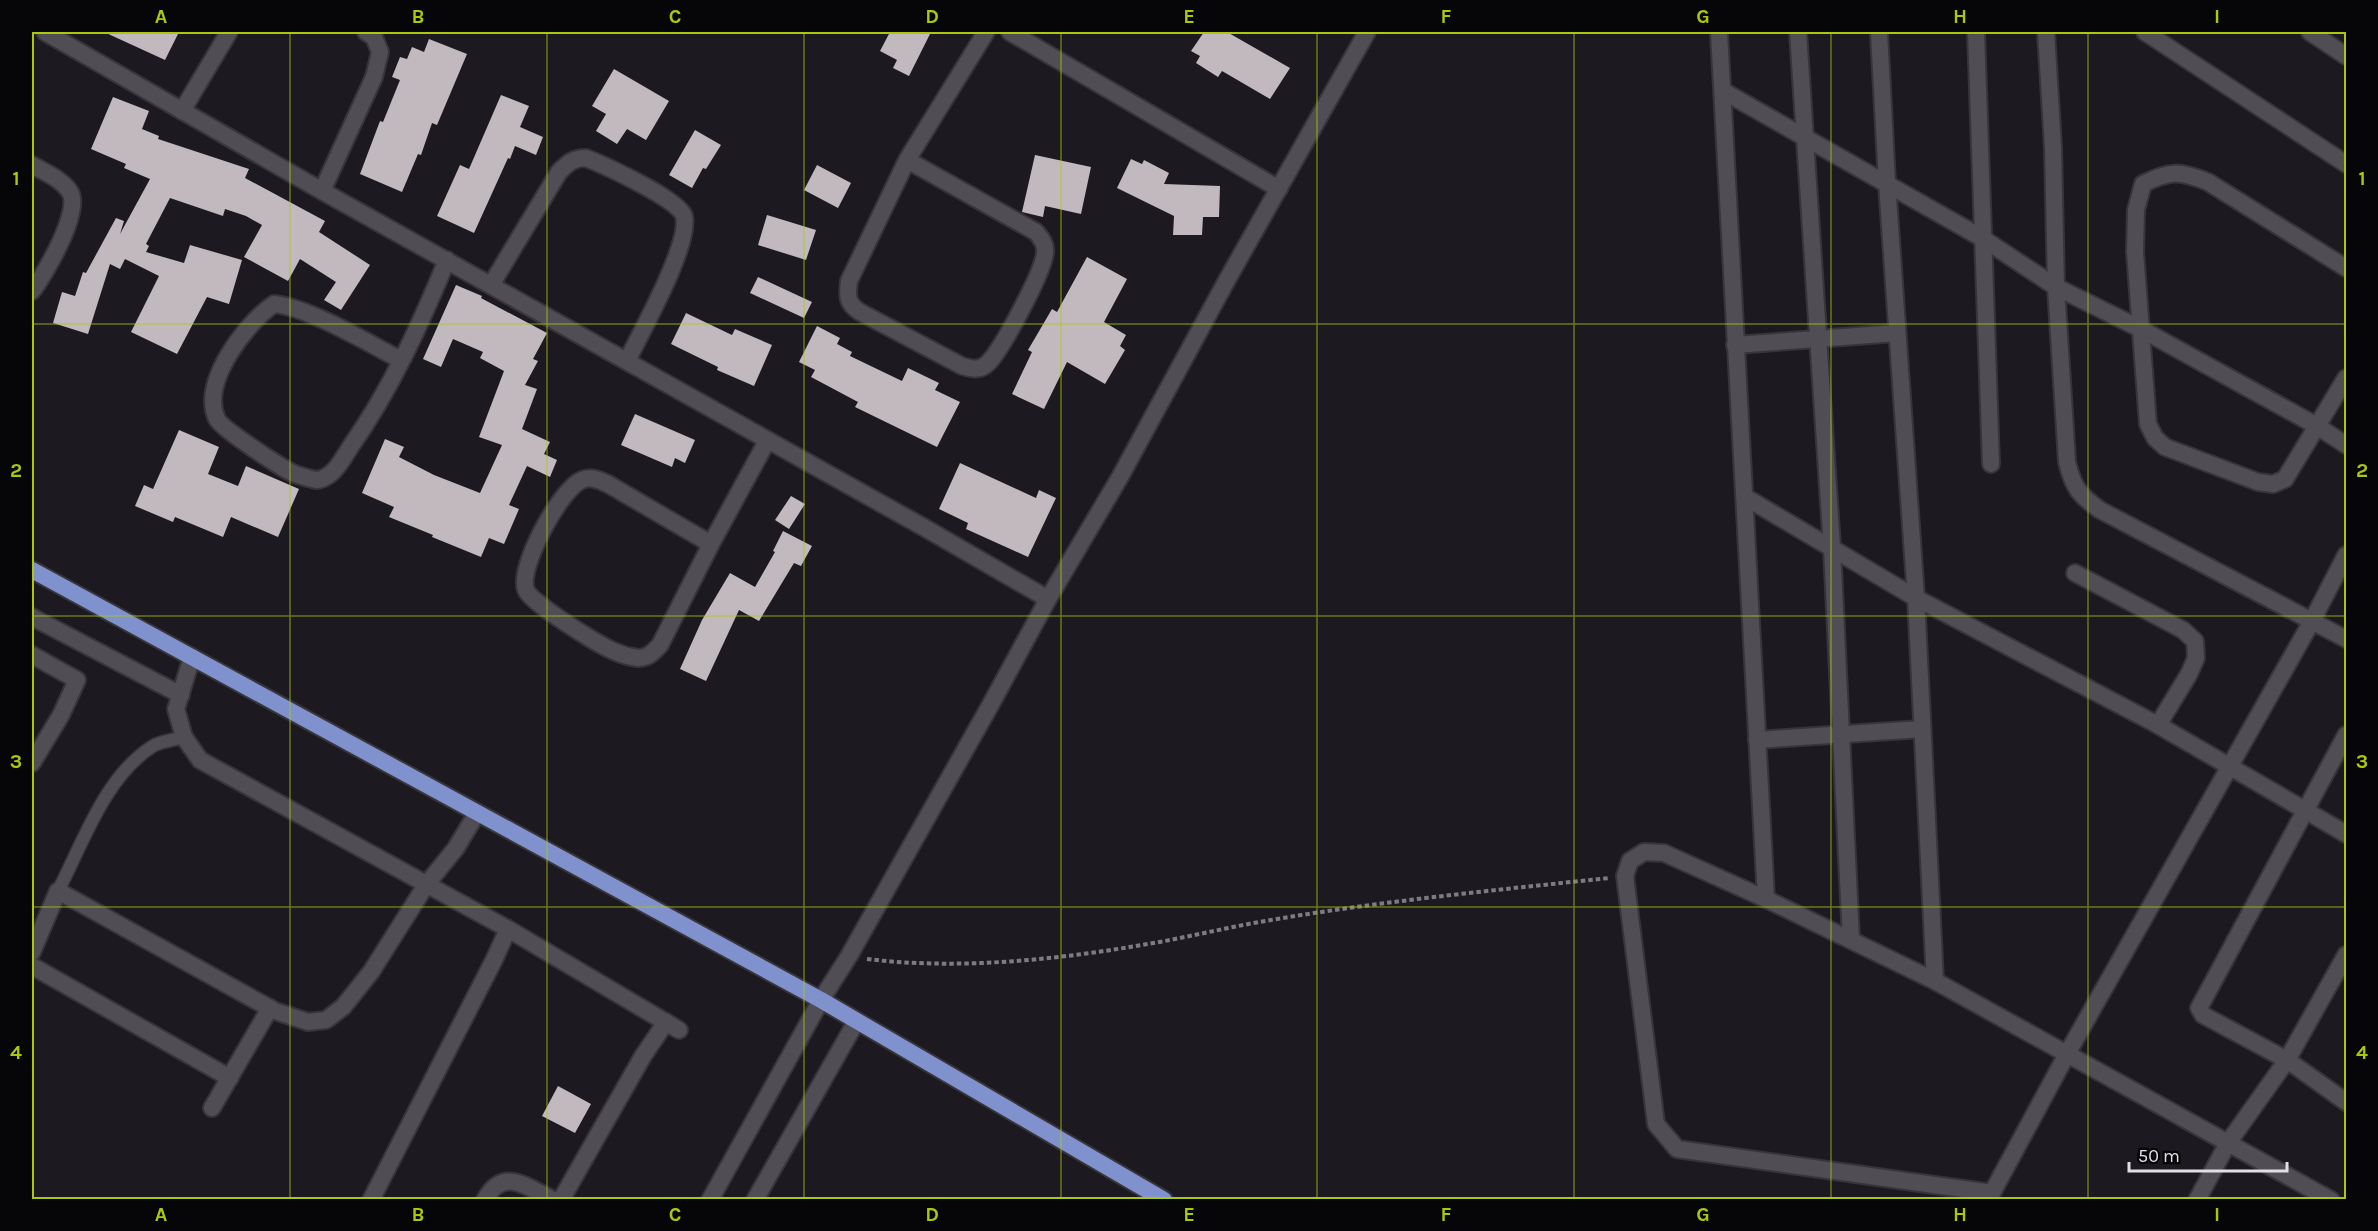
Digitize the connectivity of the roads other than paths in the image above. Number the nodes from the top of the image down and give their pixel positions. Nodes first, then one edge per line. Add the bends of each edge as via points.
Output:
1 (45, 32) edge
2 (229, 32) edge
3 (366, 32) edge
4 (986, 32) edge
5 (1010, 32) edge
6 (1367, 32) edge
7 (1719, 32) edge
8 (1798, 32) edge
9 (1879, 32) edge
10 (1976, 32) edge
11 (2046, 32) edge
12 (2145, 32) edge
13 (2310, 32) edge
14 (2346, 56) edge
15 (1723, 92) junction
16 (182, 111) junction
17 (1806, 138) junction
18 (908, 160) junction
19 (2346, 164) edge
20 (32, 165) edge
21 (1887, 183) junction
22 (1279, 189) junction
23 (322, 191) junction
24 (1982, 238) junction
25 (447, 260) junction
26 (2346, 268) edge
27 (491, 285) junction
28 (2056, 287) junction
29 (32, 291) edge
30 (2142, 329) junction
31 (1897, 333) junction
32 (1819, 340) junction
33 (1735, 345) junction
34 (401, 360) junction
35 (627, 361) junction
36 (2346, 378) edge
37 (2318, 426) junction
38 (767, 441) junction
39 (2346, 445) edge
40 (1991, 464) dead end
41 (1745, 498) junction
42 (711, 544) junction
43 (1832, 548) junction
44 (2346, 555) edge
45 (32, 570) edge
46 (2074, 573) dead end
47 (1916, 597) junction
48 (1048, 599) junction
49 (32, 617) edge
50 (2312, 621) junction
51 (2346, 639) edge
52 (32, 655) edge
53 (192, 657) junction
54 (181, 695) junction
55 (2158, 725) junction
56 (1922, 729) junction
57 (1841, 735) junction
58 (2346, 735) edge
59 (184, 737) junction
60 (1757, 740) junction
61 (32, 763) edge
62 (2229, 766) junction
63 (2304, 810) junction
64 (477, 813) junction
65 (2346, 834) edge
66 (426, 885) junction
67 (58, 891) junction
68 (1766, 899) junction
69 (508, 929) junction
70 (1851, 940) junction
71 (32, 952) edge
72 (2346, 955) edge
73 (32, 966) edge
74 (1935, 981) junction
75 (821, 1000) junction
76 (270, 1008) junction
77 (856, 1022) junction
78 (2067, 1054) junction
79 (2287, 1060) junction
80 (230, 1078) junction
81 (2346, 1101) edge
82 (212, 1108) dead end
83 (2228, 1143) junction
84 (1990, 1196) edge
85 (370, 1200) edge
86 (485, 1200) edge
87 (553, 1200) edge
88 (561, 1200) edge
89 (710, 1200) edge
90 (755, 1200) edge
91 (1164, 1200) edge
92 (2197, 1200) edge
93 (2331, 1200) edge

1 - 16 street
2 - 16 street
3 - 23 street via 374,37 380,52 374,77
4 - 18 street
5 - 22 street
6 - 22 street
7 - 15 street
8 - 17 street
9 - 21 street
10 - 24 street
11 - 28 street
12 - 19 street
13 - 14 street
15 - 17 street
15 - 33 street
16 - 23 street
17 - 21 street
17 - 32 street
18 - 18 street via 1028,227 1044,242 1044,259 1020,313 987,364 976,369 962,366 851,307 847,296 849,281 865,244
20 - 29 street via 71,193 73,204 64,232
21 - 24 street
21 - 31 street
22 - 48 street
23 - 25 street
24 - 28 street
24 - 40 street
25 - 27 street
25 - 34 street
26 - 30 street via 2208,182 2185,173 2160,175 2143,184 2136,210 2135,252
27 - 35 street
27 - 35 street via 559,172 570,161 586,158 664,197 684,216 681,244
28 - 30 street
28 - 50 street via 2067,462 2072,483 2083,498
30 - 37 street
30 - 37 street via 2148,424 2165,447 2273,484 2285,479
31 - 32 street
31 - 47 street
32 - 33 street
32 - 43 street
33 - 41 street
34 - 34 street via 318,318 273,304 251,323 223,365 213,394 213,409 218,422 232,434 294,473 318,480 331,474 377,410
35 - 38 street
36 - 37 street
37 - 39 street
38 - 42 street
38 - 48 street
41 - 43 street
41 - 60 street
42 - 42 street via 608,484 584,479 563,497 542,530 526,571 526,591 538,604 614,651 636,658 649,656 660,645
43 - 47 street
43 - 57 street
44 - 50 street
45 - 53 highway
46 - 55 street via 2183,630 2195,641 2196,658 2189,674
47 - 55 street
47 - 56 street
48 - 75 street
49 - 54 street
50 - 51 street
50 - 62 street
52 - 61 street via 77,680
53 - 54 street
53 - 64 highway
54 - 59 street via 176,709
55 - 62 street
56 - 57 street
56 - 74 street
57 - 60 street
57 - 70 street
58 - 63 street
59 - 66 street via 201,760
59 - 67 lane via 155,745 129,764 105,797
60 - 68 street
62 - 63 street
62 - 78 street
63 - 65 street
63 - 79 street via 2199,1008 2203,1015
64 - 66 street via 456,848
64 - 75 highway
66 - 69 street
66 - 76 street via 371,972 343,1007 326,1020 308,1022
67 - 71 street
67 - 76 street
68 - 70 street
68 - 84 street via 1664,853 1644,852 1630,861 1624,876 1656,1125 1677,1149
69 - 85 street
69 - 88 street via 672,1026 643,1056
70 - 74 street
72 - 79 street
73 - 80 street
74 - 78 street
75 - 77 highway
75 - 89 street
76 - 80 street
77 - 90 street
77 - 91 highway
78 - 83 street
78 - 84 street
79 - 81 street
79 - 83 street
80 - 82 street
83 - 92 street
83 - 93 street
86 - 87 street via 494,1186 508,1180

